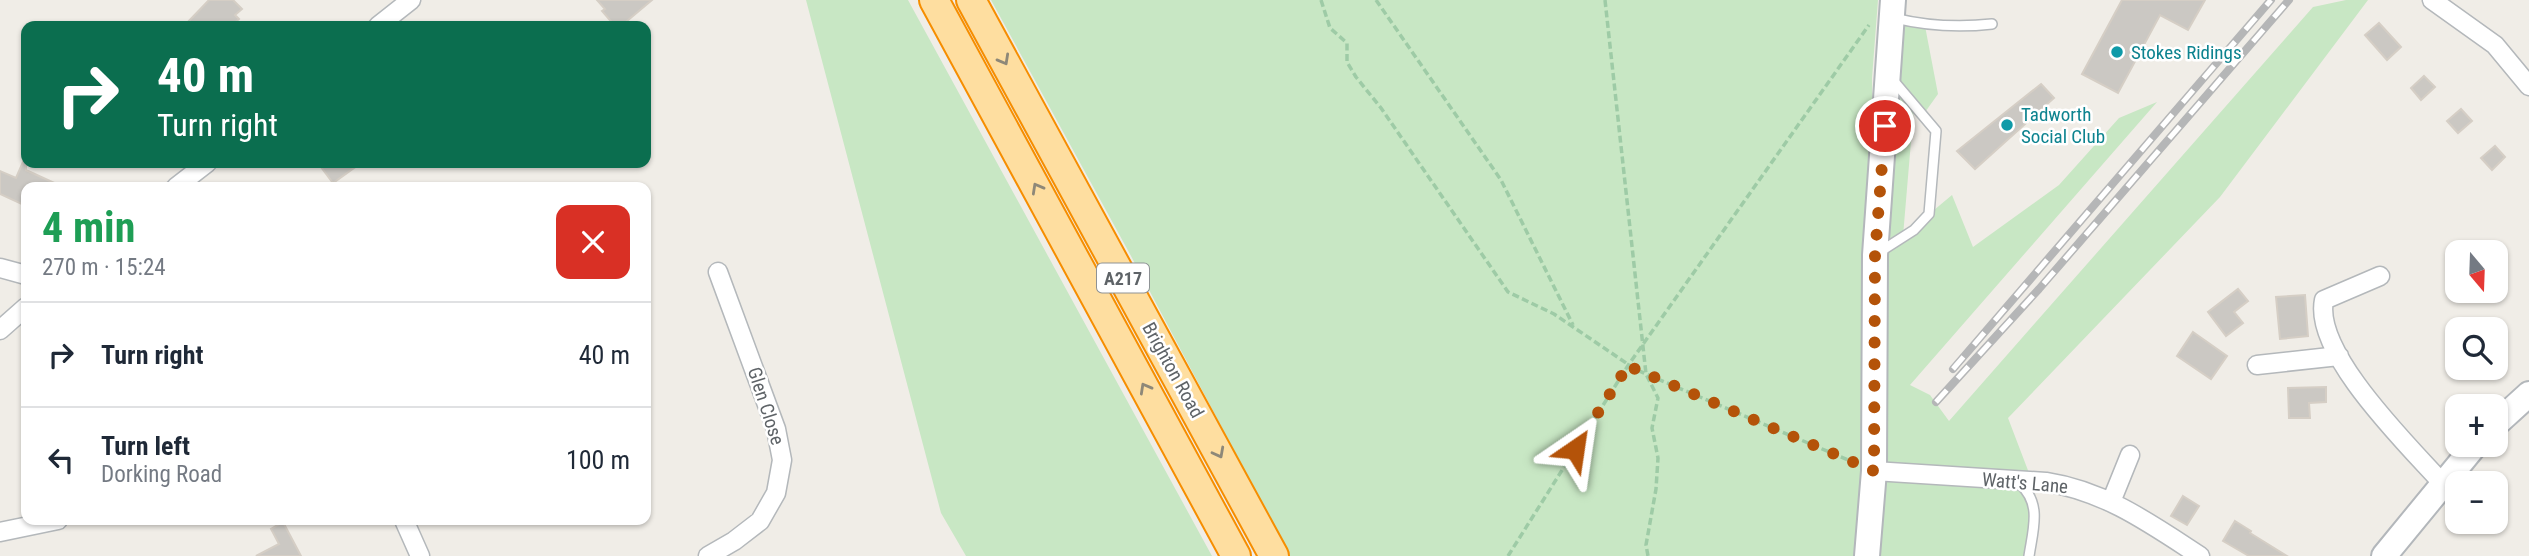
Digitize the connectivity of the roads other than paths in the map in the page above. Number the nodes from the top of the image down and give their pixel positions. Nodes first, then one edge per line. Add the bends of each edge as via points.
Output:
1 (411, 0) edge
2 (934, 0) edge
3 (971, 0) edge
4 (2432, 0) edge
5 (1886, 13) edge
6 (384, 21) edge
7 (1992, 24) dead end
8 (1889, 75) junction
9 (2529, 86) edge
10 (201, 168) edge
11 (182, 182) edge
12 (1875, 255) junction
13 (0, 268) edge
14 (718, 272) dead end
15 (21, 274) edge
16 (2381, 276) dead end
17 (21, 311) edge
18 (0, 330) edge
19 (2339, 356) junction
20 (2256, 365) dead end
21 (2529, 394) edge
22 (2508, 413) edge
23 (2130, 456) dead end
24 (2465, 457) edge
25 (1874, 471) junction
26 (2018, 482) junction
27 (2442, 483) junction
28 (2111, 502) junction
29 (32, 525) edge
30 (406, 525) edge
31 (0, 531) edge
32 (420, 556) edge
33 (708, 556) edge
34 (1236, 556) edge
35 (1275, 556) edge
36 (1867, 556) edge
37 (2029, 556) edge
38 (2200, 556) edge
39 (2384, 556) edge

1 - 6 street
34 -> 2 highway, Brighton Road / A217
3 -> 35 highway, Brighton Road / A217
4 - 9 street via 2496,45
5 - 7 lane via 1925,26
5 - 8 main road
8 - 12 main road
8 - 12 lane via 1936,131 1929,214 1914,230
10 - 11 street
12 - 25 main road
13 - 15 street
14 - 33 street, Glen Close via 776,429 782,460 776,493 760,521
16 - 19 street via 2324,300 2322,312
17 - 18 street
19 - 20 street
19 - 27 street via 2363,396
21 - 22 main road
23 - 28 street
24 - 27 main road
25 - 26 street, Watt's Lane
25 - 36 main road
26 - 28 street, Watt's Lane via 2073,486
26 - 37 lane via 2035,506
27 - 39 main road
28 - 38 street, Watt's Lane
29 - 31 street
30 - 32 street

